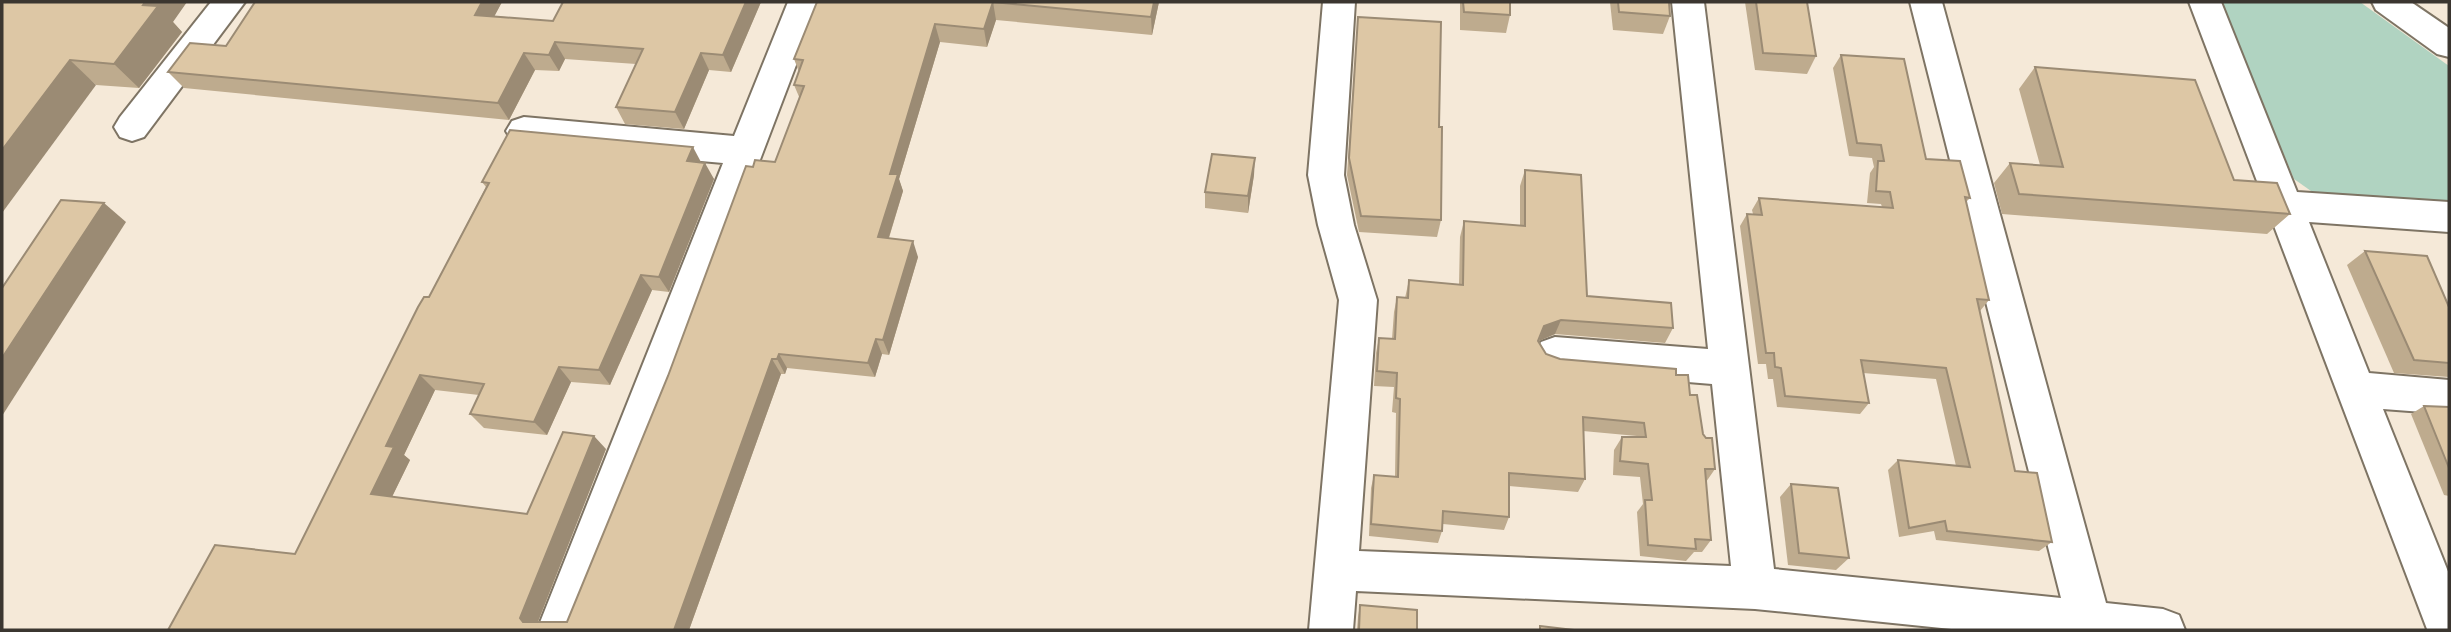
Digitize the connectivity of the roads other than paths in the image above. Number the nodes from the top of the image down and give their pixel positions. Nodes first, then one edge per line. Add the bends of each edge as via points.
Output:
1 (229, 2) edge
2 (804, 2) edge
3 (1339, 2) edge
4 (1688, 2) edge
5 (1926, 2) edge
6 (2205, 2) edge
7 (2388, 2) edge
8 (2449, 45) edge
9 (132, 127) dead end
10 (524, 131) edge
11 (748, 151) junction
12 (2283, 205) junction
13 (2449, 217) edge
14 (1555, 354) edge
15 (1730, 368) junction
16 (2356, 389) junction
17 (2449, 397) edge
18 (1337, 570) junction
19 (1755, 588) junction
20 (1917, 617) edge
21 (2090, 627) edge
22 (2449, 629) edge
23 (559, 630) edge
24 (1331, 630) edge
25 (2163, 630) edge

1 - 9 street
2 - 11 street
3 - 18 street via 1326,175 1359,300
4 - 15 street
5 - 21 street
6 - 12 street
7 - 8 street
10 - 11 street
11 - 23 street
12 - 13 street
12 - 16 street
14 - 15 street
15 - 19 street
16 - 17 street
16 - 22 street
18 - 19 street
18 - 24 street
19 - 20 street
20 - 21 street
21 - 25 street

